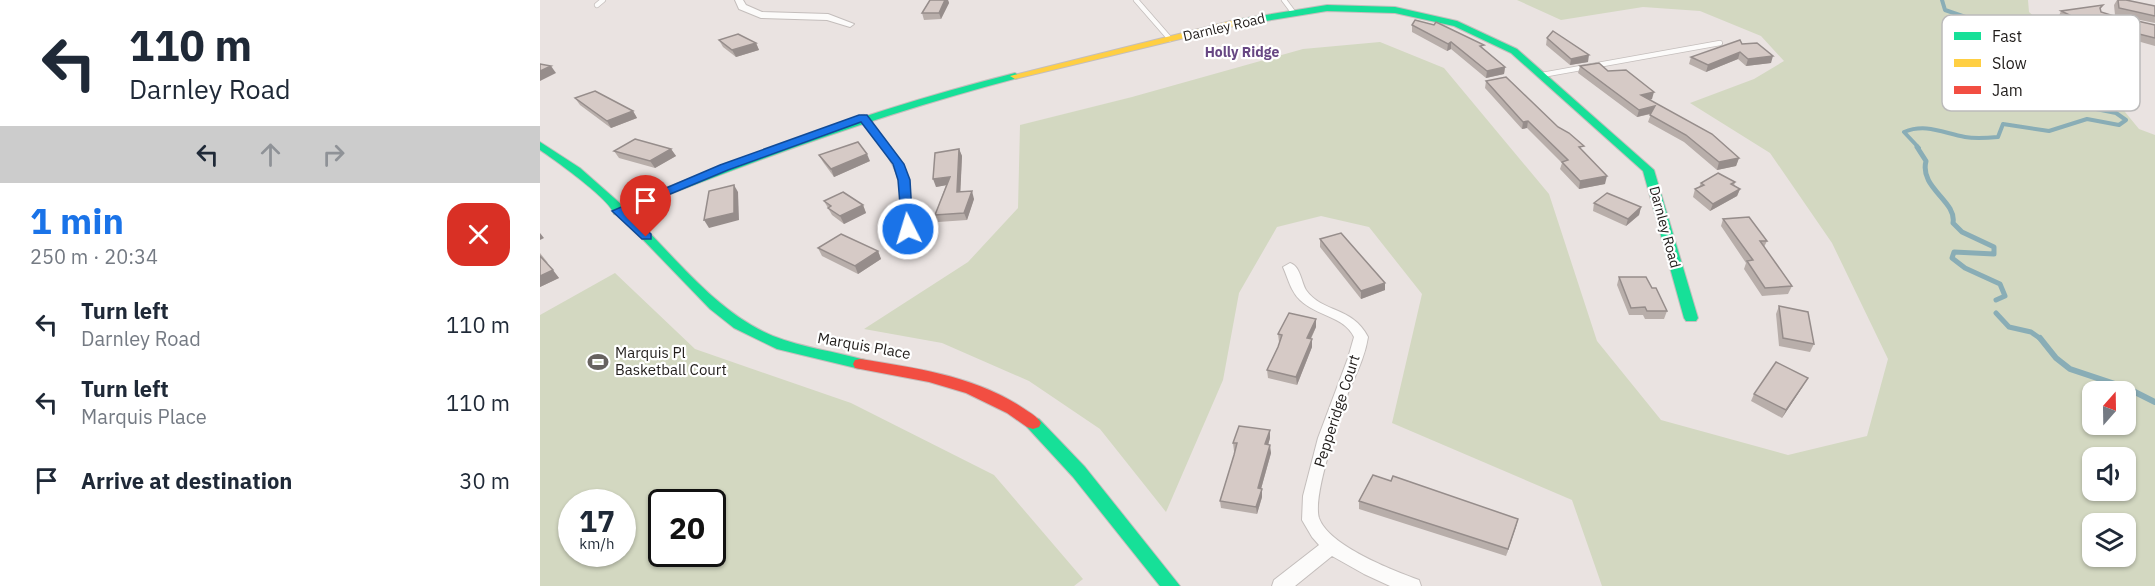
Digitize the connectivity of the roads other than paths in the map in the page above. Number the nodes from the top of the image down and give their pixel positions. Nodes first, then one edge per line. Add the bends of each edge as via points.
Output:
1 (603, 0) edge
2 (739, 0) edge
3 (1136, 0) edge
4 (1284, 0) edge
5 (1350, 4) edge
6 (597, 5) dead end
7 (1293, 12) junction
8 (850, 24) dead end
9 (2140, 25) edge
10 (2155, 28) edge
11 (1170, 39) junction
12 (1720, 43) dead end
13 (1542, 75) junction
14 (863, 117) junction
15 (540, 145) edge
16 (618, 211) junction
17 (908, 229) dead end
18 (1290, 267) dead end
19 (1691, 318) dead end
20 (1333, 545) junction
21 (1171, 586) edge
22 (1281, 586) edge
23 (1412, 586) edge

1 - 6 lane
2 - 8 street via 742,7 760,15 828,17
3 - 11 lane
4 - 7 lane
5 - 7 street, Darnley Road
5 - 13 street, Darnley Road via 1458,23 1514,51
7 - 11 street, Darnley Road
9 - 10 lane
11 - 14 street, Darnley Road
12 - 13 lane
13 - 19 street, Darnley Road via 1648,170
14 - 16 street, Darnley Road via 724,167
14 - 17 lane via 898,164 904,180
15 - 16 street, Marquis Place via 562,158
16 - 21 street, Marquis Place via 721,311 765,338 817,356 948,379 1014,409 1034,424 1079,472
18 - 20 street, Pepperidge Court via 1306,298 1354,324 1361,337 1308,504 1310,519
20 - 22 street
20 - 23 street, Pepperidge Court via 1381,574

